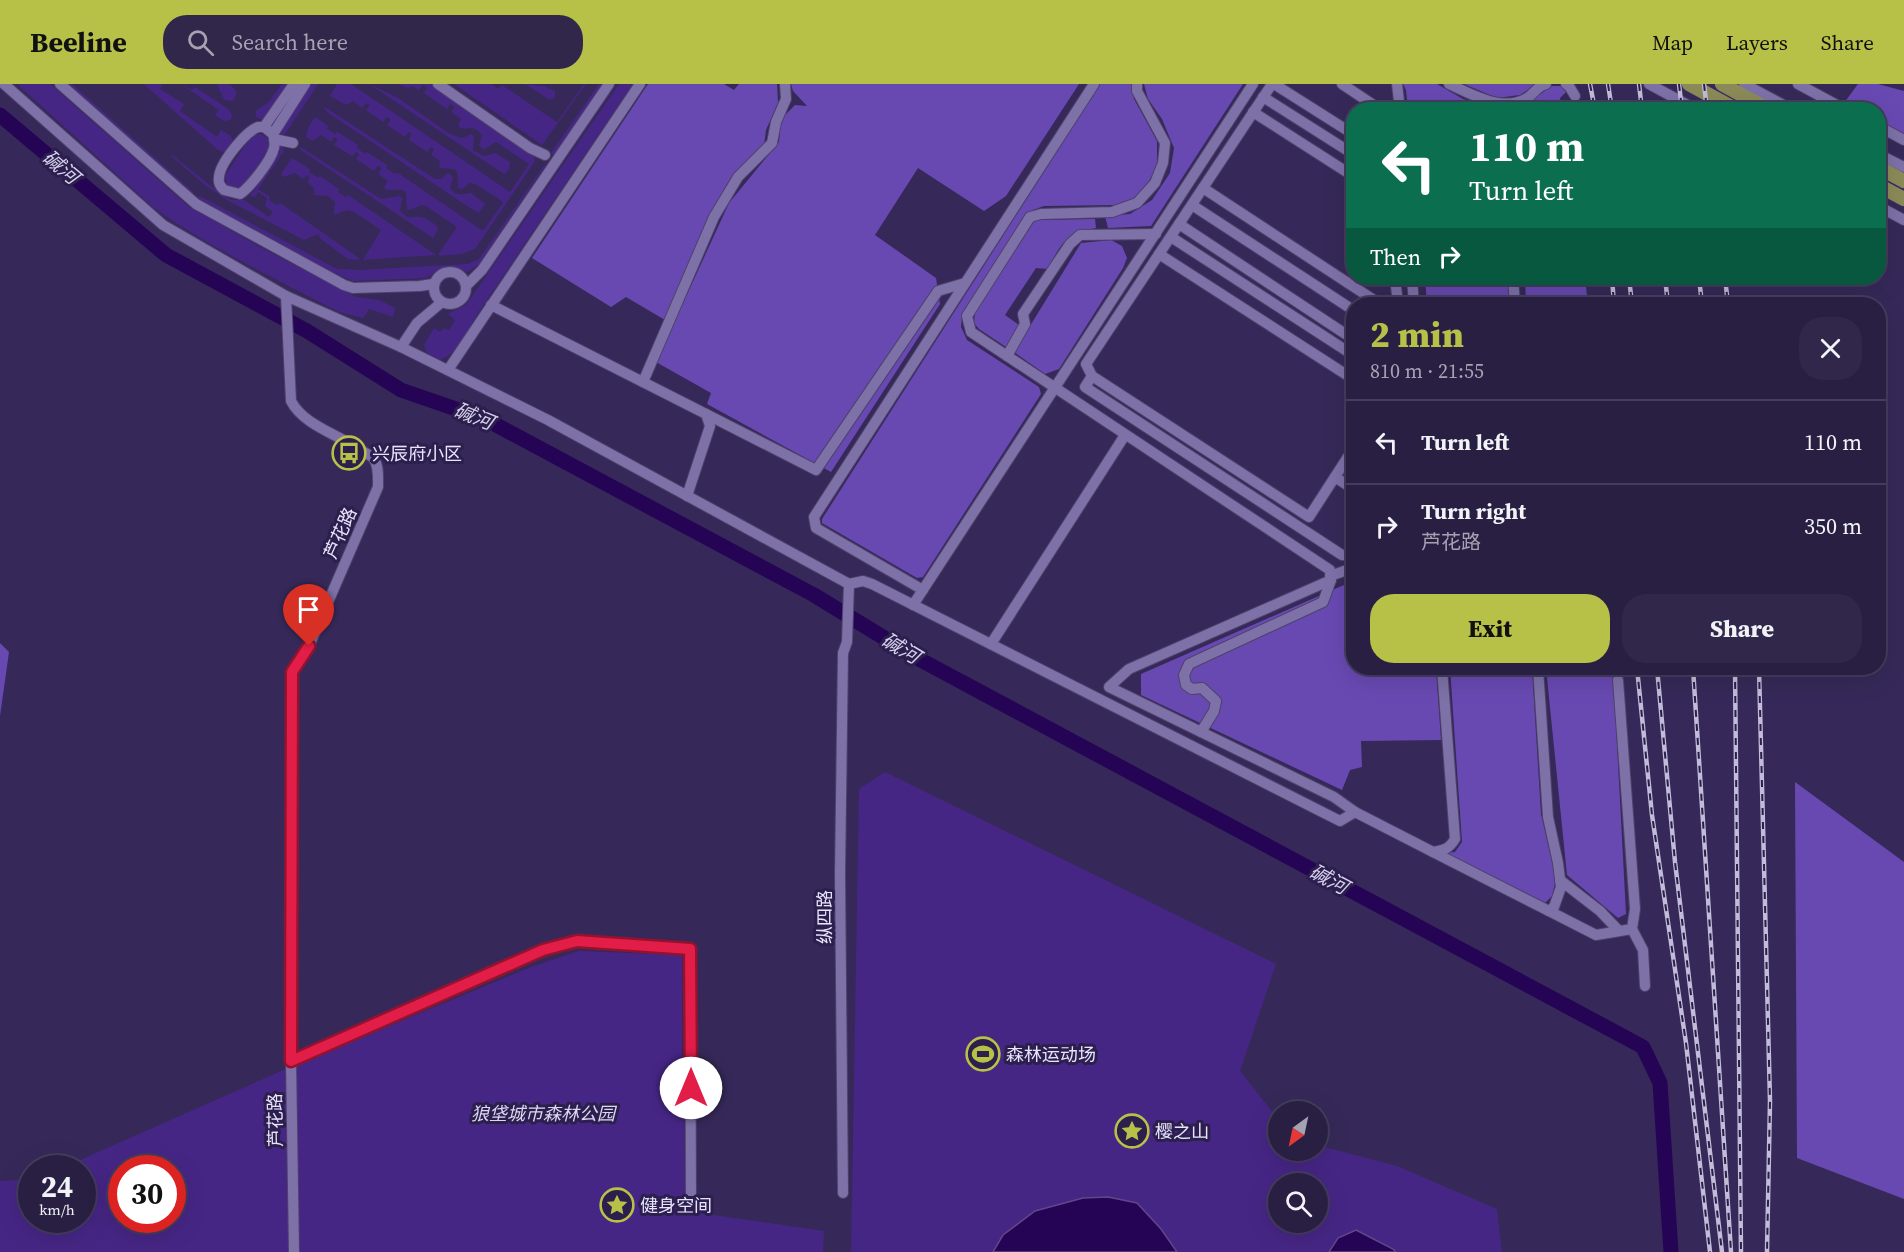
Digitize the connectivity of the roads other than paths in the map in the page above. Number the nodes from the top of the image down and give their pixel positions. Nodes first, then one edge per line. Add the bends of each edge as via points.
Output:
1 (4, 84) edge
2 (60, 84) edge
3 (294, 84) edge
4 (305, 84) edge
5 (438, 84) edge
6 (447, 84) edge
7 (609, 84) edge
8 (640, 84) edge
9 (785, 84) edge
10 (1094, 84) edge
11 (1137, 84) edge
12 (1253, 84) edge
13 (1273, 84) edge
14 (1342, 84) edge
15 (1397, 84) edge
16 (1449, 84) edge
17 (1546, 84) edge
18 (1566, 84) edge
19 (1649, 84) edge
20 (1689, 84) edge
21 (1722, 84) edge
22 (1744, 84) edge
23 (1798, 84) edge
24 (1575, 96) dead end
25 (1263, 97) junction
26 (1371, 102) edge
27 (1399, 102) edge
28 (1491, 102) edge
29 (1517, 102) edge
30 (1682, 102) edge
31 (1722, 102) edge
32 (1755, 102) edge
33 (1778, 102) edge
34 (1831, 102) edge
35 (1253, 112) junction
36 (1346, 130) edge
37 (1886, 130) edge
38 (270, 133) junction
39 (1904, 140) edge
40 (293, 143) dead end
41 (1346, 150) edge
42 (1886, 158) edge
43 (1904, 167) edge
44 (1886, 171) edge
45 (1346, 172) edge
46 (1904, 181) edge
47 (1203, 188) junction
48 (1886, 189) edge
49 (1904, 199) edge
50 (1192, 205) junction
51 (1886, 210) edge
52 (1904, 220) edge
53 (1179, 224) junction
54 (1156, 234) junction
55 (1170, 237) junction
56 (1159, 254) junction
57 (1346, 282) edge
58 (965, 283) junction
59 (433, 284) junction
60 (468, 284) junction
61 (1351, 285) edge
62 (286, 296) junction
63 (1369, 297) edge
64 (442, 302) junction
65 (491, 305) junction
66 (1346, 305) edge
67 (1346, 334) edge
68 (402, 346) junction
69 (1346, 350) edge
70 (1007, 356) junction
71 (448, 370) junction
72 (1346, 374) edge
73 (1092, 376) junction
74 (644, 382) junction
75 (1054, 388) junction
76 (706, 414) junction
77 (1125, 435) junction
78 (1346, 468) edge
79 (1335, 477) junction
80 (1346, 484) edge
81 (687, 496) junction
82 (1346, 555) edge
83 (1346, 571) edge
84 (1331, 578) junction
85 (849, 584) junction
86 (923, 590) junction
87 (913, 605) junction
88 (990, 644) junction
89 (1443, 675) edge
90 (1538, 675) edge
91 (1618, 680) dead end
92 (1201, 732) junction
93 (1355, 812) junction
94 (1433, 852) junction
95 (1560, 880) junction
96 (1549, 911) junction
97 (1632, 929) junction
98 (1619, 931) junction
99 (1645, 986) dead end
100 (291, 1061) junction
101 (843, 1193) dead end
102 (692, 1203) dead end
103 (294, 1252) edge

1 - 62 street via 163,225
2 - 59 street via 196,204 344,285 353,288
3 - 38 street
4 - 38 street
5 - 6 street via 545,155
7 - 60 street via 482,270
8 - 65 street
9 - 74 street via 786,99 772,143 738,177 714,217
10 - 58 street
11 - 70 street via 1137,91 1165,143 1155,183 1137,203 1112,212 1030,217 967,316 971,332
12 - 54 street
13 - 25 street
13 - 36 street
14 - 26 street
15 - 27 street
16 - 28 street
17 - 29 street
18 - 24 street
19 - 30 street
20 - 31 main road
21 - 32 main road
22 - 33 street
23 - 34 street
25 - 35 street
25 - 41 street
35 - 45 street
35 - 47 street
37 - 39 street
38 - 38 street via 258,127 247,133 223,167 219,178 224,190 240,194 247,189 271,156 274,148
38 - 40 street
42 - 43 street
44 - 46 main road
47 - 50 street
47 - 57 street
48 - 49 main road
50 - 53 street
50 - 66 street
51 - 52 street
53 - 55 street
53 - 67 street
54 - 70 street via 1080,235 1023,314 1025,324
54 - 75 street
55 - 56 street
55 - 69 street
56 - 72 street
56 - 73 street via 1086,364
58 - 76 street via 938,291 816,470
58 - 86 street via 814,517 816,528
59 - 60 street via 449,272 463,276
59 - 64 street via 436,297
60 - 64 street via 458,303
61 - 63 street
62 - 68 street
62 - 100 street, 芦花路 via 291,401 303,417 374,459 378,470 378,487 309,646 292,672
64 - 68 street via 417,323
65 - 71 street
65 - 74 street
68 - 71 street
70 - 75 street
71 - 81 street
73 - 79 street via 1309,517
73 - 82 street via 1086,387
74 - 76 street
75 - 77 street
75 - 86 street
76 - 81 street via 710,426
77 - 84 street via 1330,570
77 - 88 street
78 - 79 street
79 - 80 street
81 - 85 street
83 - 84 street
84 - 92 street via 1323,602 1189,664 1184,675 1186,685 1202,688 1216,700
84 - 92 street via 1129,669 1109,687
85 - 87 street via 863,581
85 - 101 street, 纵四路 via 847,642 843,653 840,874
86 - 87 street
87 - 88 street
88 - 93 street via 1340,821
89 - 94 street via 1455,839 1445,850
90 - 95 street via 1548,817
91 - 97 street via 1635,909
92 - 93 street via 1334,797
93 - 94 street
94 - 96 street
95 - 96 street via 1554,907
95 - 98 street
96 - 98 street via 1596,935
97 - 98 street
97 - 99 street via 1643,950
100 - 102 street via 543,950 577,941 690,949
100 - 103 street, 芦花路

